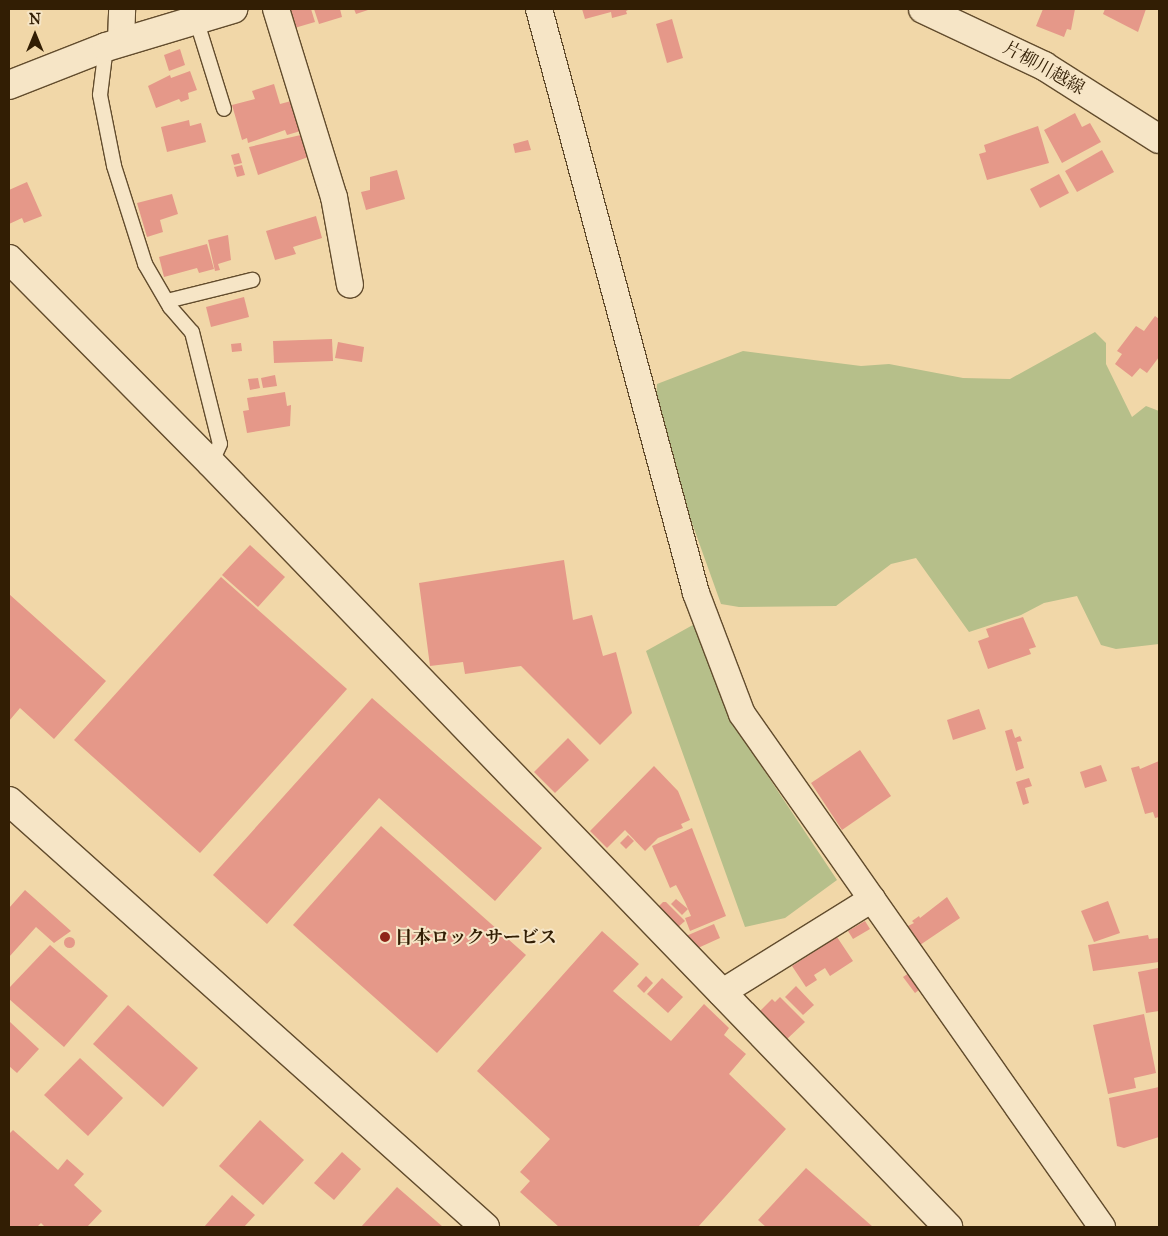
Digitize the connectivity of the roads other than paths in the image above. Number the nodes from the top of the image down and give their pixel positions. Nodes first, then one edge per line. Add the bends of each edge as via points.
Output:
1 (122, 9) edge
2 (233, 9) edge
3 (276, 9) edge
4 (540, 9) edge
5 (923, 9) edge
6 (196, 19) junction
7 (114, 44) junction
8 (9, 84) edge
9 (224, 109) dead end
10 (1159, 139) edge
11 (9, 259) edge
12 (252, 280) dead end
13 (350, 285) dead end
14 (166, 301) junction
15 (211, 463) junction
16 (9, 801) edge
17 (872, 899) junction
18 (721, 992) junction
19 (485, 1227) edge
20 (948, 1227) edge
21 (1102, 1227) edge

1 - 7 street
2 - 6 street
3 - 13 street via 334,197
4 - 17 street via 696,593 723,670 742,714
5 - 10 street, 片柳川越線 via 1044,66
6 - 7 street
6 - 9 lane
7 - 8 street
7 - 14 lane via 100,95 114,166 145,264
11 - 15 street
12 - 14 lane
14 - 15 lane via 192,332 220,444
15 - 18 street
16 - 19 street
17 - 18 street
17 - 21 street
18 - 20 street

